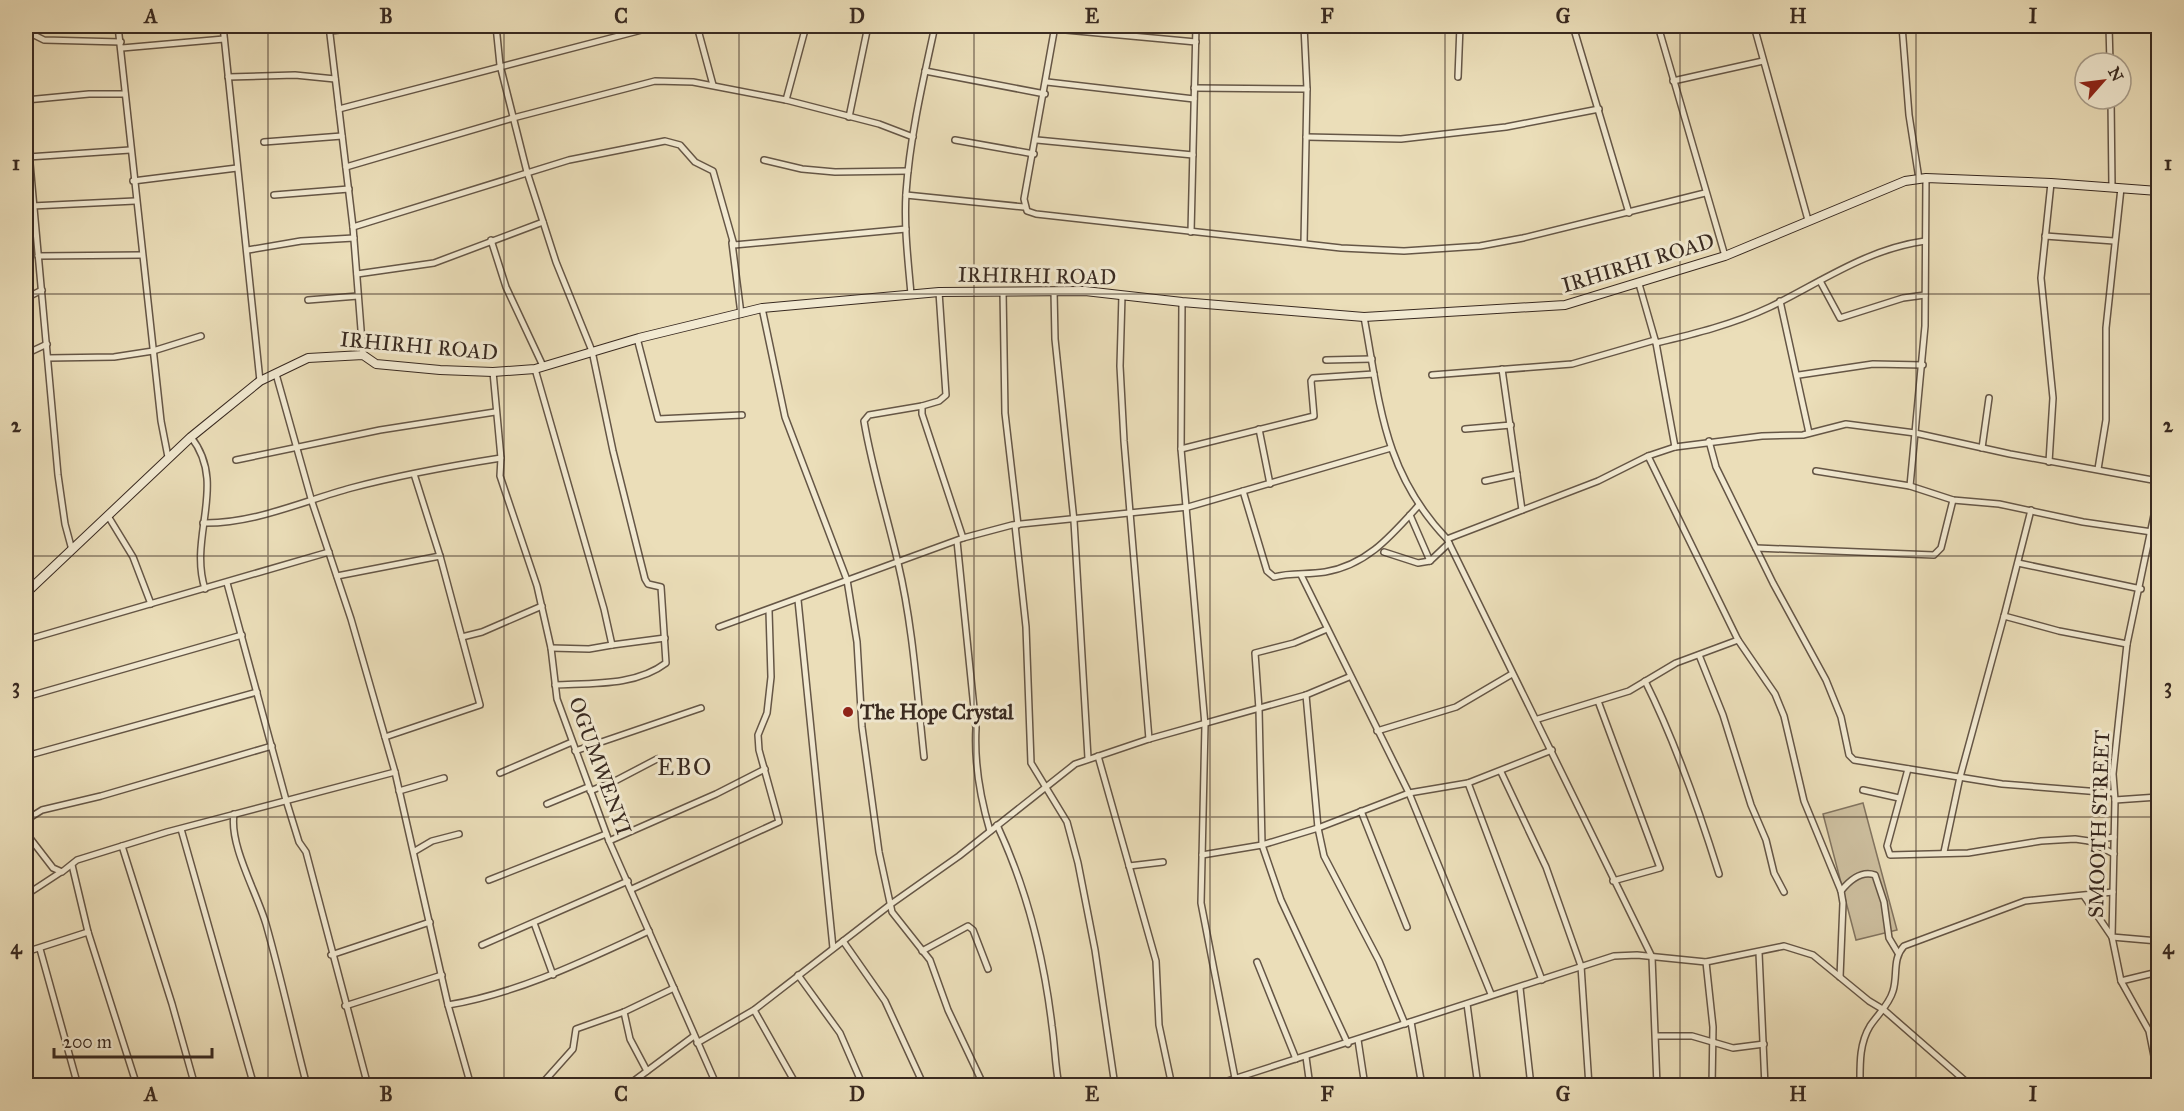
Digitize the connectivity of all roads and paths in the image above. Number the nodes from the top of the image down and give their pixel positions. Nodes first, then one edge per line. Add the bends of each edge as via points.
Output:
1 (118, 26) edge
2 (223, 26) edge
3 (377, 26) edge
4 (496, 26) edge
5 (657, 26) edge
6 (697, 26) edge
7 (806, 26) edge
8 (868, 26) edge
9 (935, 26) edge
10 (1196, 26) edge
11 (1304, 26) edge
12 (1460, 26) edge
13 (1573, 26) edge
14 (1658, 26) edge
15 (1754, 26) edge
16 (1902, 26) edge
17 (2109, 26) edge
18 (1055, 27) edge
19 (329, 28) edge
20 (26, 31) edge
21 (224, 39) junction
22 (1196, 42) junction
23 (121, 45) junction
24 (2110, 51) edge
25 (1763, 61) junction
26 (500, 65) junction
27 (925, 71) junction
28 (228, 77) junction
29 (1458, 77) dead end
30 (335, 79) junction
31 (1673, 81) junction
32 (1047, 82) junction
33 (713, 86) junction
34 (1194, 88) junction
35 (1307, 88) junction
36 (125, 94) junction
37 (1045, 94) junction
38 (1194, 99) junction
39 (26, 100) edge
40 (786, 100) junction
41 (339, 109) junction
42 (1599, 109) junction
43 (2112, 111) edge
44 (849, 117) junction
45 (513, 118) junction
46 (26, 119) edge
47 (342, 136) junction
48 (913, 137) junction
49 (1306, 137) junction
50 (955, 140) dead end
51 (1037, 140) junction
52 (264, 142) dead end
53 (130, 150) junction
54 (1034, 154) junction
55 (1193, 155) junction
56 (28, 157) junction
57 (764, 160) dead end
58 (346, 167) junction
59 (237, 168) junction
60 (908, 171) junction
61 (527, 172) junction
62 (1922, 179) junction
63 (133, 182) junction
64 (2051, 183) junction
65 (2117, 187) junction
66 (349, 189) junction
67 (2158, 191) edge
68 (1705, 193) junction
69 (274, 195) dead end
70 (906, 195) junction
71 (135, 201) junction
72 (32, 206) junction
73 (1024, 207) junction
74 (1629, 213) junction
75 (1808, 220) junction
76 (543, 222) junction
77 (353, 227) junction
78 (906, 229) junction
79 (35, 232) junction
80 (1191, 232) junction
81 (2045, 236) junction
82 (26, 237) edge
83 (354, 238) junction
84 (491, 240) junction
85 (1925, 241) junction
86 (2114, 241) junction
87 (732, 243) junction
88 (1304, 243) junction
89 (248, 250) junction
90 (142, 255) junction
91 (38, 256) junction
92 (1725, 256) junction
93 (357, 274) junction
94 (1820, 280) junction
95 (1639, 284) junction
96 (42, 290) junction
97 (1054, 290) junction
98 (1003, 291) junction
99 (939, 292) junction
100 (911, 294) junction
101 (1122, 295) junction
102 (1925, 295) junction
103 (358, 296) junction
104 (26, 298) edge
105 (308, 300) dead end
106 (1780, 301) junction
107 (1182, 302) junction
108 (762, 308) junction
109 (741, 314) junction
110 (1364, 317) junction
111 (201, 336) dead end
112 (637, 338) junction
113 (1656, 341) junction
114 (47, 344) junction
115 (153, 351) junction
116 (592, 351) junction
117 (26, 354) edge
118 (363, 355) junction
119 (48, 358) junction
120 (1372, 359) junction
121 (1326, 360) dead end
122 (1923, 365) junction
123 (539, 368) junction
124 (1502, 369) junction
125 (493, 372) junction
126 (276, 374) junction
127 (1374, 374) junction
128 (1432, 375) dead end
129 (1799, 375) junction
130 (260, 381) junction
131 (1989, 398) dead end
132 (922, 406) junction
133 (495, 412) junction
134 (742, 415) dead end
135 (1510, 424) junction
136 (1259, 429) junction
137 (1465, 429) dead end
138 (1809, 433) junction
139 (1915, 433) junction
140 (191, 437) junction
141 (1710, 441) junction
142 (297, 447) junction
143 (1675, 447) junction
144 (1391, 448) junction
145 (1982, 448) junction
146 (1181, 449) junction
147 (1648, 456) junction
148 (168, 457) junction
149 (501, 458) junction
150 (236, 460) dead end
151 (2049, 462) junction
152 (2098, 469) junction
153 (1816, 471) dead end
154 (414, 474) junction
155 (1517, 474) junction
156 (1485, 481) dead end
157 (2158, 481) edge
158 (1270, 484) junction
159 (1910, 486) junction
160 (1243, 491) junction
161 (2158, 496) edge
162 (1953, 500) junction
163 (312, 502) junction
164 (1419, 505) junction
165 (1188, 507) junction
166 (1522, 510) junction
167 (2031, 510) junction
168 (1131, 513) junction
169 (1410, 515) junction
170 (108, 516) junction
171 (1074, 521) junction
172 (203, 523) junction
173 (1016, 525) junction
174 (2154, 535) edge
175 (960, 540) junction
176 (1448, 541) junction
177 (1756, 548) junction
178 (72, 550) junction
179 (329, 552) junction
180 (1384, 552) dead end
181 (440, 556) junction
182 (1430, 561) junction
183 (898, 562) junction
184 (2018, 563) junction
185 (1301, 575) junction
186 (337, 576) junction
187 (847, 580) junction
188 (227, 583) junction
189 (205, 589) junction
190 (2141, 589) junction
191 (26, 593) edge
192 (798, 600) junction
193 (151, 604) junction
194 (542, 606) junction
195 (769, 610) junction
196 (2004, 616) junction
197 (719, 627) dead end
198 (1327, 629) junction
199 (242, 635) junction
200 (462, 637) junction
201 (665, 638) junction
202 (26, 640) edge
203 (1738, 640) junction
204 (2127, 644) junction
205 (612, 645) junction
206 (551, 648) junction
207 (1699, 655) junction
208 (1512, 674) junction
209 (1350, 677) junction
210 (1645, 681) junction
211 (555, 685) junction
212 (257, 692) junction
213 (1306, 695) junction
214 (26, 698) edge
215 (1598, 701) junction
216 (701, 708) dead end
217 (1260, 709) junction
218 (1538, 720) junction
219 (1205, 725) junction
220 (1377, 731) junction
221 (385, 737) junction
222 (1149, 739) junction
223 (572, 741) junction
224 (272, 746) junction
225 (1551, 750) junction
226 (576, 751) junction
227 (26, 756) edge
228 (1098, 756) junction
229 (924, 757) dead end
230 (1088, 758) junction
231 (657, 759) dead end
232 (1908, 769) junction
233 (765, 770) junction
234 (395, 772) junction
235 (1501, 772) junction
236 (500, 773) dead end
237 (1960, 777) junction
238 (444, 778) dead end
239 (1468, 783) junction
240 (589, 789) junction
241 (1045, 789) junction
242 (1863, 790) dead end
243 (399, 791) junction
244 (1409, 793) junction
245 (2113, 793) junction
246 (2158, 797) edge
247 (1899, 798) junction
248 (286, 800) junction
249 (2115, 800) junction
250 (547, 804) dead end
251 (1361, 811) junction
252 (234, 814) junction
253 (26, 820) edge
254 (997, 825) junction
255 (1318, 828) junction
256 (181, 829) junction
257 (990, 831) junction
258 (26, 833) edge
259 (459, 834) dead end
260 (606, 834) junction
261 (2114, 837) junction
262 (609, 841) junction
263 (2089, 841) junction
264 (1262, 845) junction
265 (122, 846) junction
266 (415, 851) junction
267 (1944, 852) junction
268 (2114, 854) junction
269 (1202, 855) junction
270 (1163, 862) dead end
271 (72, 866) junction
272 (1129, 866) junction
273 (62, 872) junction
274 (1719, 874) dead end
275 (489, 880) dead end
276 (628, 881) junction
277 (1613, 881) junction
278 (632, 889) junction
279 (1841, 891) junction
280 (1784, 892) dead end
281 (2113, 892) junction
282 (26, 895) edge
283 (2084, 896) junction
284 (891, 904) junction
285 (430, 922) junction
286 (534, 923) junction
287 (1407, 927) dead end
288 (649, 931) junction
289 (88, 932) junction
290 (2112, 937) junction
291 (843, 941) junction
292 (2158, 941) edge
293 (482, 945) dead end
294 (833, 948) junction
295 (39, 949) junction
296 (922, 951) junction
297 (26, 952) edge
298 (1759, 953) junction
299 (1898, 953) junction
300 (332, 955) junction
301 (1652, 957) junction
302 (1257, 962) dead end
303 (1706, 962) junction
304 (1581, 966) junction
305 (988, 969) dead end
306 (2158, 972) edge
307 (442, 975) junction
308 (553, 975) junction
309 (798, 975) junction
310 (1840, 977) junction
311 (1542, 980) junction
312 (2121, 981) junction
313 (674, 988) junction
314 (1520, 988) junction
315 (1491, 994) junction
316 (1467, 1004) junction
317 (448, 1005) junction
318 (345, 1006) junction
319 (754, 1010) junction
320 (1884, 1010) junction
321 (624, 1012) junction
322 (1408, 1023) junction
323 (694, 1036) junction
324 (1657, 1036) junction
325 (1358, 1040) junction
326 (697, 1043) junction
327 (1714, 1043) junction
328 (1348, 1044) junction
329 (1764, 1044) junction
330 (1306, 1057) junction
331 (1296, 1059) junction
332 (647, 1071) junction
333 (2158, 1076) edge
334 (1237, 1077) junction
335 (470, 1084) edge
336 (78, 1086) edge
337 (137, 1086) edge
338 (195, 1086) edge
339 (254, 1086) edge
340 (307, 1086) edge
341 (368, 1086) edge
342 (459, 1086) edge
343 (540, 1086) edge
344 (627, 1086) edge
345 (717, 1086) edge
346 (797, 1086) edge
347 (863, 1086) edge
348 (924, 1086) edge
349 (984, 1086) edge
350 (1059, 1086) edge
351 (1115, 1086) edge
352 (1172, 1086) edge
353 (1212, 1086) edge
354 (1240, 1086) edge
355 (1310, 1086) edge
356 (1365, 1086) edge
357 (1422, 1086) edge
358 (1478, 1086) edge
359 (1531, 1086) edge
360 (1589, 1086) edge
361 (1657, 1086) edge
362 (1712, 1086) edge
363 (1765, 1086) edge
364 (1860, 1086) edge
365 (1971, 1086) edge

1 - 23 street
2 - 21 street
3 - 19 street
4 - 26 street
5 - 26 street
6 - 33 street
7 - 40 street
8 - 44 street
9 - 27 street
10 - 22 street
11 - 35 street
12 - 29 street
13 - 42 street
14 - 31 street
15 - 25 street
16 - 62 street via 1909,115
17 - 24 street
18 - 22 street
18 - 32 street
19 - 30 street
20 - 23 street via 44,40
21 - 23 street
21 - 28 street
22 - 34 street
23 - 36 street
25 - 31 street
25 - 75 street
26 - 41 street
26 - 45 street
27 - 37 street
27 - 48 street
28 - 30 street via 296,75
28 - 59 street
30 - 41 street
31 - 68 street
32 - 37 street
32 - 38 street
33 - 40 street
33 - 45 street via 655,81
34 - 35 street
34 - 38 street
35 - 49 street
36 - 39 street
36 - 53 street
37 - 51 street
38 - 55 street
40 - 44 street
41 - 47 street
42 - 49 street via 1506,127 1401,139
42 - 74 street
43 - 65 street
44 - 48 street
45 - 58 street
45 - 61 street
46 - 56 street
47 - 52 street
47 - 58 street
48 - 60 street
49 - 88 street
50 - 54 street
51 - 54 street
51 - 55 street
53 - 56 street
53 - 63 street
54 - 73 street
55 - 80 street
56 - 72 street
57 - 60 street via 835,172
58 - 66 street
59 - 63 street
59 - 89 street
60 - 70 street
61 - 76 street
61 - 77 street
61 - 87 street via 569,160 674,142 695,162 713,171
62 - 64 street, IRHIRHI ROAD
62 - 75 street, IRHIRHI ROAD via 1905,181
62 - 85 street
63 - 71 street
64 - 65 street, IRHIRHI ROAD
64 - 81 street
65 - 67 street, IRHIRHI ROAD
65 - 86 street
66 - 69 street
66 - 77 street
68 - 74 street
68 - 92 street
70 - 73 street
70 - 78 street
71 - 72 street
71 - 90 street
72 - 79 street
73 - 80 street via 1036,214
74 - 88 street via 1480,246 1404,251
75 - 92 street, IRHIRHI ROAD
76 - 84 street
76 - 116 street
77 - 83 street
78 - 87 street via 738,246
78 - 100 street
79 - 82 street
79 - 91 street
80 - 88 street
81 - 86 street
81 - 151 street via 2042,295 2053,399
83 - 89 street
83 - 93 street
84 - 93 street via 434,263
84 - 123 street
85 - 94 street via 1876,252
85 - 102 street
86 - 152 street via 2106,328 2106,420
87 - 109 street
89 - 130 street
90 - 91 street
90 - 115 street
91 - 96 street
92 - 95 street, IRHIRHI ROAD
93 - 103 street
94 - 102 street via 1840,318
94 - 106 street
95 - 110 street, IRHIRHI ROAD via 1565,305
95 - 113 street
96 - 104 street
96 - 114 street
97 - 98 street, IRHIRHI ROAD
97 - 101 street, IRHIRHI ROAD
97 - 171 street via 1055,339
98 - 99 street, IRHIRHI ROAD
98 - 173 street via 1005,413
99 - 100 street, IRHIRHI ROAD
99 - 132 street via 946,395
100 - 108 street, IRHIRHI ROAD
101 - 107 street, IRHIRHI ROAD
101 - 168 street via 1120,366
102 - 122 street
103 - 105 street
103 - 118 street
106 - 113 street via 1703,332
106 - 129 street
107 - 110 street, IRHIRHI ROAD
107 - 146 street
108 - 109 street, IRHIRHI ROAD
108 - 187 street via 785,417
109 - 112 street, IRHIRHI ROAD
110 - 120 street
111 - 115 street
112 - 116 street, IRHIRHI ROAD
112 - 134 street via 658,419
113 - 124 street via 1572,364
113 - 143 street
114 - 117 street
114 - 119 street
115 - 119 street via 114,357
115 - 148 street
116 - 123 street, IRHIRHI ROAD
116 - 201 street via 645,579 648,584 661,587
118 - 125 street, IRHIRHI ROAD via 376,364
118 - 126 street, IRHIRHI ROAD via 308,358
119 - 178 street via 58,475
120 - 121 street
120 - 127 street
122 - 129 street via 1873,364
122 - 139 street
123 - 125 street, IRHIRHI ROAD
123 - 205 street
124 - 128 street
124 - 135 street
125 - 133 street, OGUMWENYI
126 - 130 street, IRHIRHI ROAD
126 - 142 street
127 - 136 street via 1313,378 1314,416
127 - 144 street
129 - 138 street
130 - 140 street, IRHIRHI ROAD
131 - 145 street
132 - 175 street
132 - 183 street via 869,415 864,421
133 - 142 street
133 - 149 street, OGUMWENYI
135 - 137 street
135 - 155 street
136 - 146 street
136 - 158 street
138 - 139 street via 1846,424
138 - 141 street
139 - 145 street
139 - 159 street
140 - 148 street, IRHIRHI ROAD
140 - 172 street via 202,451 208,479
141 - 143 street
141 - 177 street via 1716,467
142 - 150 street
142 - 163 street
143 - 147 street
144 - 158 street
144 - 164 street via 1397,468
145 - 151 street
146 - 165 street
147 - 166 street via 1598,481
147 - 203 street
148 - 170 street, IRHIRHI ROAD
149 - 154 street
149 - 194 street, OGUMWENYI via 503,488
151 - 152 street
152 - 157 street
153 - 159 street
154 - 163 street
154 - 181 street
155 - 156 street
155 - 166 street
158 - 160 street
159 - 162 street
160 - 165 street
160 - 185 street via 1267,571 1274,577 1291,572
161 - 174 street, SMOOTH STREET
162 - 167 street
162 - 177 street via 1941,548 1934,555
163 - 172 street via 224,524
163 - 179 street
164 - 169 street
164 - 176 street
165 - 168 street
165 - 219 street
166 - 176 street
167 - 174 street
167 - 184 street
168 - 171 street
168 - 222 street
169 - 182 street
169 - 185 street via 1367,557 1348,567
170 - 178 street, IRHIRHI ROAD
170 - 193 street via 133,557
171 - 173 street
171 - 230 street
172 - 189 street via 199,551
173 - 175 street
173 - 241 street via 1026,627 1029,748 1031,763
174 - 190 street, SMOOTH STREET
175 - 183 street
175 - 257 street via 976,728 974,753
176 - 182 street
176 - 208 street
177 - 232 street via 1826,680 1841,717 1850,755
178 - 191 street, IRHIRHI ROAD
179 - 186 street
179 - 188 street
180 - 182 street via 1418,563
181 - 186 street
181 - 200 street
183 - 187 street
183 - 229 street via 912,635
184 - 190 street
184 - 196 street
185 - 198 street
186 - 221 street
187 - 192 street
187 - 284 street via 857,642 862,728 879,852
188 - 189 street
188 - 199 street
189 - 193 street
190 - 204 street, SMOOTH STREET
192 - 195 street
192 - 294 street
193 - 202 street
194 - 200 street
194 - 206 street, OGUMWENYI
195 - 197 street
195 - 233 street via 771,677 767,713 758,735
196 - 204 street
196 - 237 street
198 - 209 street
198 - 217 street via 1294,644 1255,653
199 - 212 street
199 - 214 street
200 - 221 street via 480,705
201 - 205 street
201 - 211 street via 668,660 658,668 618,681
203 - 207 street
203 - 279 street via 1775,694 1804,801
204 - 245 street, SMOOTH STREET
205 - 206 street
206 - 211 street, OGUMWENYI
207 - 210 street
207 - 280 street
208 - 218 street
208 - 220 street via 1456,707
209 - 213 street
209 - 220 street
210 - 215 street
210 - 274 street via 1663,718
211 - 223 street, OGUMWENYI
212 - 224 street
212 - 227 street
213 - 217 street
213 - 255 street
215 - 218 street
215 - 277 street via 1660,866
216 - 226 street
217 - 219 street
217 - 264 street
218 - 225 street
219 - 222 street
219 - 269 street
220 - 244 street
221 - 234 street
222 - 228 street
223 - 226 street, OGUMWENYI
223 - 236 street
224 - 248 street
224 - 253 street via 42,810
225 - 235 street
225 - 277 street
226 - 240 street, OGUMWENYI
228 - 230 street
228 - 272 street
230 - 241 street via 1062,772
231 - 240 street via 615,781
232 - 237 street
232 - 247 street
233 - 262 street
233 - 278 street via 779,822
234 - 243 street
234 - 248 street
235 - 239 street
235 - 304 street via 1546,867
237 - 245 street
237 - 267 street
238 - 243 street
239 - 244 street
239 - 311 street
240 - 250 street
240 - 260 street, OGUMWENYI
241 - 254 street
241 - 351 street via 1067,822 1078,863
242 - 247 street
243 - 266 street
244 - 251 street
244 - 315 street
245 - 249 street, SMOOTH STREET
246 - 249 street
247 - 267 street via 1888,853
248 - 252 street
248 - 300 street via 306,852
249 - 261 street, SMOOTH STREET
251 - 255 street
251 - 287 street
252 - 256 street
252 - 340 street via 232,823 265,923
254 - 257 street
254 - 350 street via 1019,874 1038,952 1053,1026
255 - 264 street
255 - 322 street via 1324,856
256 - 265 street
256 - 339 street
257 - 284 street
258 - 273 street via 52,868
259 - 266 street via 432,841
260 - 262 street, OGUMWENYI
260 - 275 street
261 - 263 street
261 - 268 street, SMOOTH STREET
262 - 276 street, OGUMWENYI
263 - 267 street via 2041,841 1968,853
263 - 268 street
264 - 269 street
264 - 328 street via 1281,900
265 - 271 street via 77,860
265 - 338 street
266 - 285 street
268 - 281 street, SMOOTH STREET
269 - 334 street via 1204,924
270 - 272 street
271 - 273 street
271 - 289 street
272 - 352 street via 1156,961 1159,1025
273 - 282 street
276 - 278 street, OGUMWENYI
276 - 286 street
277 - 301 street
278 - 288 street, OGUMWENYI
279 - 299 street via 1854,877 1875,875 1889,938
279 - 310 street
281 - 283 street
281 - 290 street, SMOOTH STREET
283 - 290 street
283 - 299 street via 2017,903 1909,944
284 - 291 street
284 - 296 street via 897,921
285 - 300 street
285 - 307 street
286 - 293 street
286 - 308 street
288 - 308 street
288 - 313 street, OGUMWENYI
289 - 295 street
289 - 337 street
290 - 292 street
290 - 312 street, SMOOTH STREET
291 - 294 street
291 - 348 street via 885,1001
294 - 309 street
295 - 297 street
295 - 336 street
296 - 305 street via 968,926
296 - 349 street via 930,960 948,1010
298 - 303 street
298 - 310 street via 1784,946 1813,955
298 - 329 street
299 - 320 street via 1893,992
300 - 318 street
301 - 303 street
301 - 304 street via 1614,956
301 - 324 street
302 - 331 street
303 - 327 street
304 - 311 street
304 - 360 street
306 - 312 street
307 - 317 street
307 - 318 street
308 - 317 street via 474,1001
309 - 319 street
309 - 347 street via 840,1033
310 - 320 street
311 - 314 street
312 - 333 street, SMOOTH STREET via 2149,1031
313 - 321 street
313 - 323 street, OGUMWENYI
314 - 315 street
314 - 359 street
315 - 316 street
316 - 322 street
316 - 358 street
317 - 335 street
318 - 341 street
319 - 326 street
319 - 346 street
320 - 364 street via 1862,1044
320 - 365 street
321 - 332 street via 630,1039
321 - 343 street via 576,1029 573,1049
322 - 325 street
322 - 357 street
323 - 326 street, OGUMWENYI
323 - 332 street
324 - 327 street via 1692,1036
324 - 361 street
325 - 328 street
325 - 356 street
326 - 345 street, OGUMWENYI
327 - 329 street via 1732,1048
327 - 362 street
328 - 330 street
329 - 363 street
330 - 331 street
330 - 355 street
331 - 334 street
332 - 344 street
334 - 353 street
334 - 354 street
335 - 342 street

